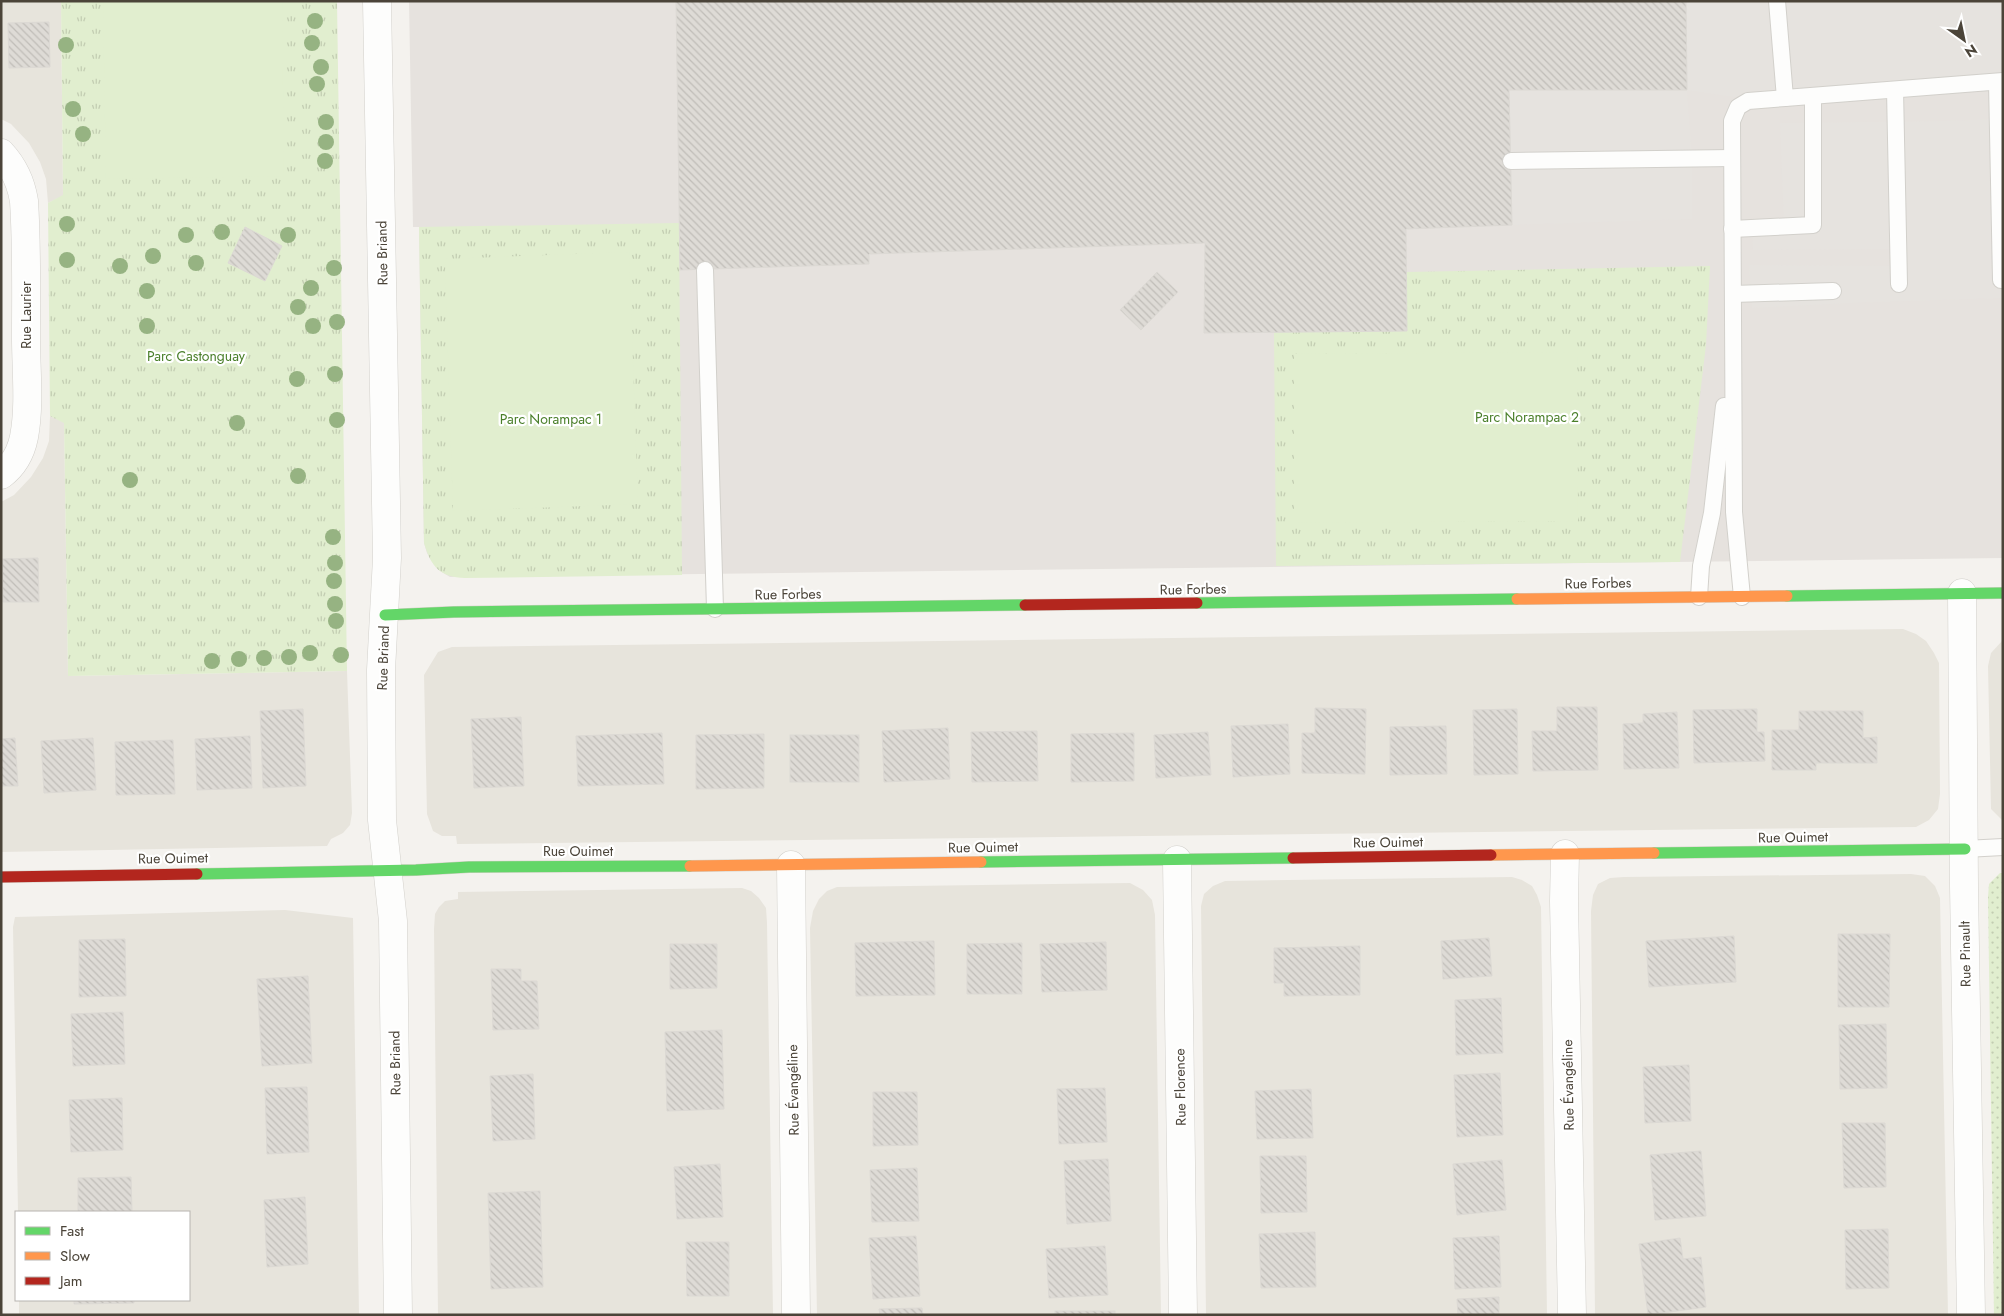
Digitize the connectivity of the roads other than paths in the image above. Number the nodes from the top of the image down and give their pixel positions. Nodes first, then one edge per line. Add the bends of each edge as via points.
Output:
1 (377, 1) edge
2 (1776, 1) edge
3 (2000, 82) edge
4 (1896, 90) junction
5 (1813, 96) junction
6 (1785, 98) junction
7 (1, 153) edge
8 (1732, 158) junction
9 (1511, 161) dead end
10 (1732, 229) junction
11 (705, 270) dead end
12 (2001, 280) dead end
13 (1899, 284) dead end
14 (1833, 291) dead end
15 (1733, 294) junction
16 (1733, 329) junction
17 (1, 475) edge
18 (2003, 592) edge
19 (1962, 593) junction
20 (1699, 597) junction
21 (1742, 597) junction
22 (715, 609) junction
23 (384, 615) junction
24 (2003, 847) edge
25 (1966, 849) junction
26 (1565, 854) junction
27 (1177, 860) junction
28 (791, 865) junction
29 (387, 870) junction
30 (1, 877) edge
31 (398, 1315) edge
32 (796, 1315) edge
33 (1183, 1315) edge
34 (1572, 1315) edge
35 (1971, 1315) edge

1 - 23 street, Rue Briand via 387,558
2 - 6 lane
3 - 4 lane
3 - 12 lane
4 - 5 lane
4 - 13 lane
5 - 6 lane
5 - 10 lane via 1814,225
6 - 8 lane via 1748,101 1738,107 1732,121
7 - 17 street, Rue Laurier via 18,178 24,201 26,351 24,439 11,466
8 - 9 lane
8 - 10 lane
10 - 15 lane
11 - 22 lane
14 - 15 lane
15 - 16 lane
16 - 20 lane
16 - 21 lane via 1734,512
18 - 19 street, Rue Forbes
19 - 21 street, Rue Forbes
19 - 25 street, Rue Pinault
20 - 21 street, Rue Forbes
20 - 22 street, Rue Forbes
22 - 23 street, Rue Forbes
23 - 29 street, Rue Briand via 382,800
24 - 25 lane
25 - 26 street, Rue Ouimet
25 - 35 street, Rue Pinault
26 - 27 street, Rue Ouimet
26 - 34 street, Rue Évangéline
27 - 28 street, Rue Ouimet
27 - 33 street, Rue Florence
28 - 29 street, Rue Ouimet
28 - 32 street, Rue Évangéline
29 - 30 street, Rue Ouimet
29 - 31 street, Rue Briand via 393,921

